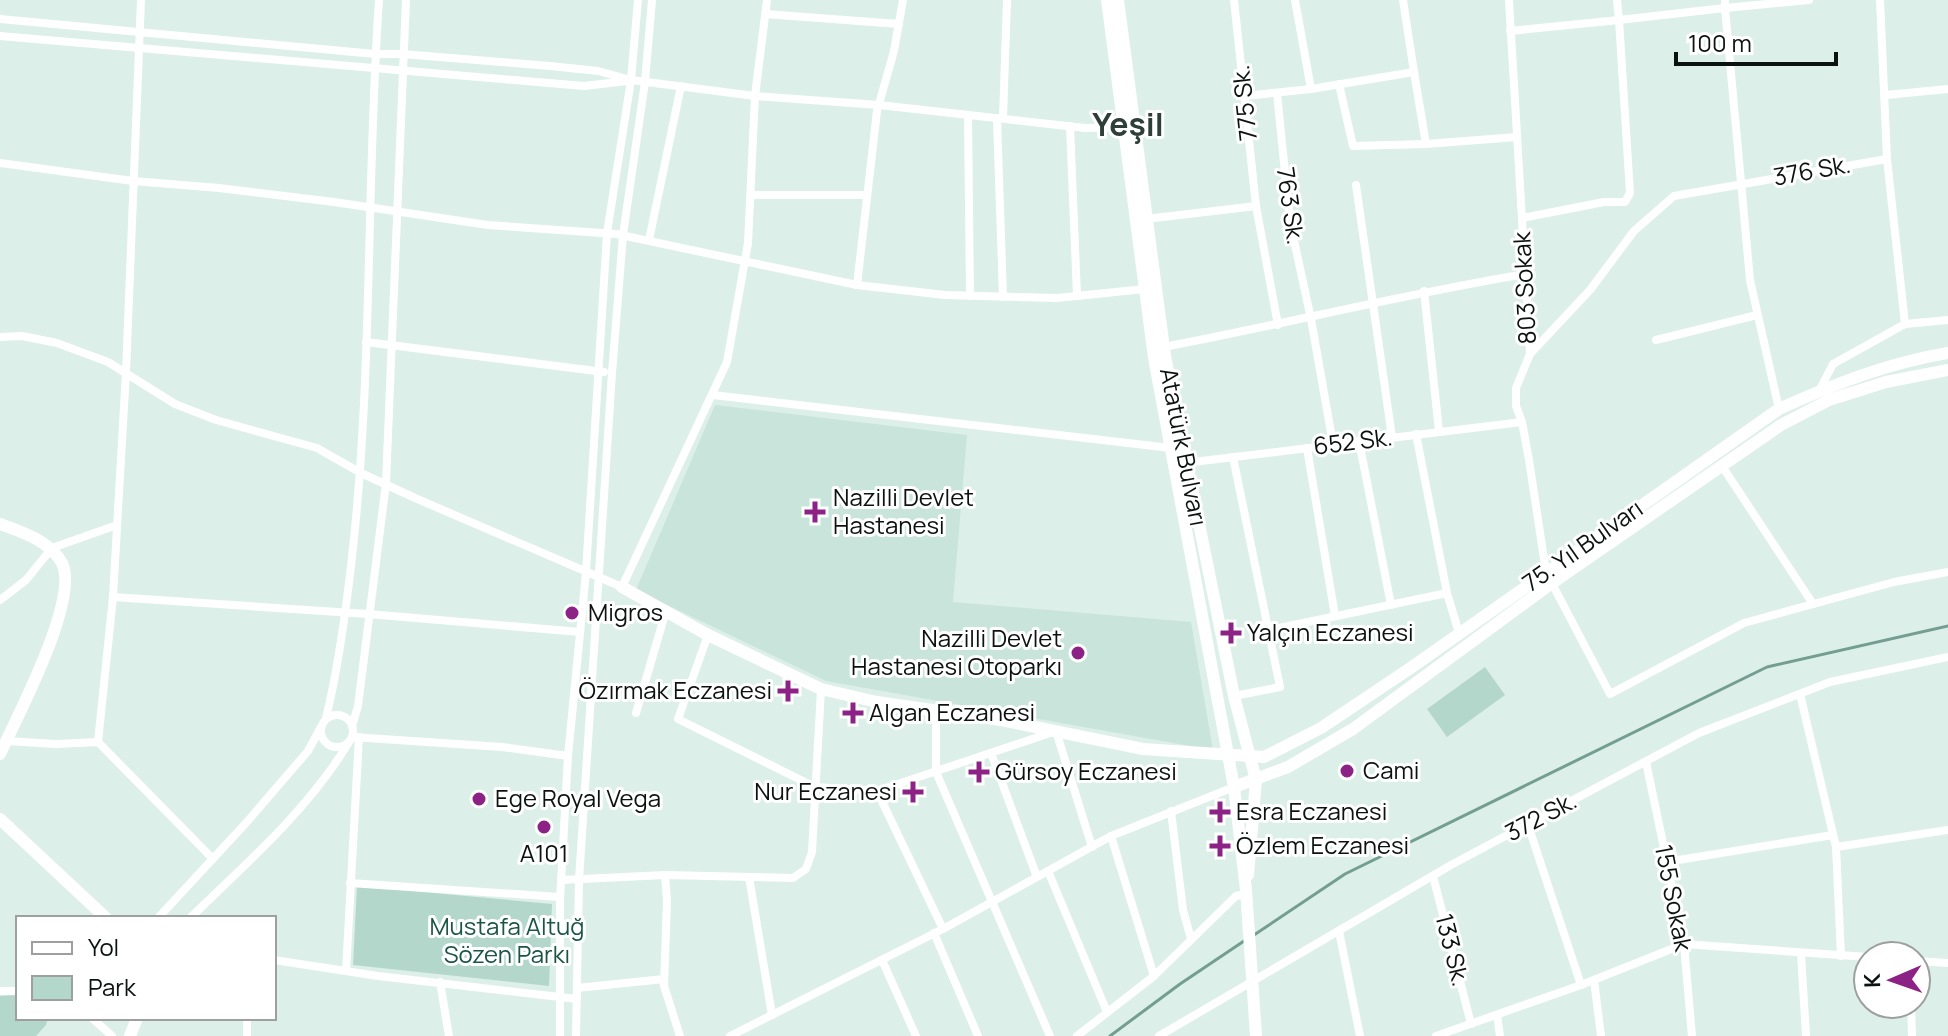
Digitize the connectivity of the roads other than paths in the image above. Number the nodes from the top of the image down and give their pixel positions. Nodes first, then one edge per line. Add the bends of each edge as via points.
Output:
1 (141, 0) edge
2 (379, 0) edge
3 (406, 0) edge
4 (638, 0) edge
5 (652, 0) edge
6 (767, 0) edge
7 (903, 0) edge
8 (1007, 0) edge
9 (1107, 0) edge
10 (1118, 0) edge
11 (1234, 0) edge
12 (1295, 0) edge
13 (1403, 0) edge
14 (1509, 0) edge
15 (1617, 0) edge
16 (1809, 0) edge
17 (1880, 0) edge
18 (1778, 1) edge
19 (1725, 4) edge
20 (765, 14) junction
21 (0, 19) edge
22 (1619, 20) junction
23 (899, 24) junction
24 (1510, 31) junction
25 (138, 33) junction
26 (0, 36) edge
27 (137, 50) junction
28 (375, 54) junction
29 (402, 54) junction
30 (374, 70) junction
31 (401, 71) junction
32 (1414, 72) junction
33 (631, 80) junction
34 (645, 82) junction
35 (1339, 84) junction
36 (681, 86) junction
37 (1311, 89) junction
38 (1948, 89) edge
39 (1277, 93) junction
40 (1886, 95) junction
41 (755, 96) junction
42 (1245, 96) junction
43 (879, 105) junction
44 (968, 115) junction
45 (1000, 118) junction
46 (1070, 126) junction
47 (1123, 127) junction
48 (1517, 137) junction
49 (1426, 144) junction
50 (1887, 159) junction
51 (0, 163) edge
52 (133, 181) junction
53 (1741, 184) junction
54 (1356, 185) dead end
55 (751, 195) junction
56 (867, 195) junction
57 (1256, 206) junction
58 (371, 207) junction
59 (395, 211) junction
60 (1522, 218) junction
61 (1146, 219) junction
62 (607, 233) junction
63 (623, 235) junction
64 (649, 240) junction
65 (746, 260) junction
66 (1526, 274) junction
67 (857, 285) junction
68 (1145, 289) junction
69 (1424, 291) junction
70 (970, 296) junction
71 (1077, 296) junction
72 (1003, 297) junction
73 (1374, 303) junction
74 (1757, 315) junction
75 (1311, 319) junction
76 (1948, 320) edge
77 (1905, 324) junction
78 (1278, 325) junction
79 (0, 337) edge
80 (1656, 340) dead end
81 (366, 342) junction
82 (390, 345) junction
83 (1164, 347) junction
84 (1948, 353) edge
85 (1530, 354) junction
86 (1948, 370) edge
87 (126, 372) junction
88 (600, 372) junction
89 (612, 373) junction
90 (1819, 391) junction
91 (713, 395) junction
92 (1779, 409) junction
93 (1522, 422) junction
94 (1439, 431) junction
95 (1416, 434) junction
96 (1392, 437) junction
97 (1359, 441) junction
98 (1333, 444) junction
99 (1171, 448) junction
100 (1307, 448) junction
101 (1233, 457) junction
102 (1185, 463) junction
103 (1722, 466) junction
104 (361, 473) junction
105 (386, 483) junction
106 (0, 524) edge
107 (117, 525) junction
108 (52, 548) junction
109 (586, 572) junction
110 (1948, 572) edge
111 (599, 577) junction
112 (1549, 577) junction
113 (622, 587) junction
114 (1447, 593) junction
115 (113, 597) junction
116 (0, 600) edge
117 (1813, 604) junction
118 (1391, 605) junction
119 (666, 611) junction
120 (346, 613) junction
121 (368, 614) junction
122 (1335, 616) junction
123 (1269, 630) junction
124 (580, 632) junction
125 (1459, 633) junction
126 (708, 635) junction
127 (1948, 657) edge
128 (821, 689) junction
129 (1800, 694) junction
130 (1234, 696) junction
131 (936, 710) junction
132 (636, 713) dead end
133 (326, 718) junction
134 (352, 726) junction
135 (321, 727) junction
136 (1056, 731) junction
137 (353, 738) junction
138 (6, 741) junction
139 (98, 742) junction
140 (991, 753) junction
141 (0, 754) edge
142 (568, 756) junction
143 (1230, 757) junction
144 (1251, 758) junction
145 (1646, 762) junction
146 (936, 772) junction
147 (1256, 780) junction
148 (815, 787) junction
149 (1234, 787) junction
150 (877, 791) junction
151 (1171, 811) junction
152 (0, 819) edge
153 (1528, 825) junction
154 (1948, 830) edge
155 (1833, 835) junction
156 (1111, 836) junction
157 (1092, 847) junction
158 (1836, 847) junction
159 (213, 859) junction
160 (1666, 862) junction
161 (1048, 871) junction
162 (665, 875) junction
163 (1433, 876) junction
164 (749, 877) junction
165 (1037, 877) junction
166 (561, 880) junction
167 (579, 880) junction
168 (350, 883) junction
169 (1246, 894) junction
170 (560, 897) junction
171 (991, 902) junction
172 (104, 916) edge
173 (160, 916) edge
174 (192, 916) edge
175 (939, 931) junction
176 (1339, 931) junction
177 (1191, 939) junction
178 (1684, 944) junction
179 (1801, 953) junction
180 (1841, 956) junction
181 (1852, 956) edge
182 (276, 960) edge
183 (882, 960) junction
184 (346, 971) junction
185 (1154, 976) junction
186 (1594, 980) junction
187 (1252, 981) junction
188 (440, 982) junction
189 (664, 982) junction
190 (1581, 985) junction
191 (577, 988) junction
192 (560, 998) junction
193 (577, 999) junction
194 (1107, 1012) junction
195 (772, 1015) junction
196 (1497, 1015) junction
197 (94, 1020) edge
198 (1471, 1024) junction
199 (740, 1034) edge
200 (112, 1036) edge
201 (449, 1036) edge
202 (560, 1036) edge
203 (576, 1036) edge
204 (680, 1036) edge
205 (730, 1036) edge
206 (916, 1036) edge
207 (978, 1036) edge
208 (1050, 1036) edge
209 (1077, 1036) edge
210 (1159, 1036) edge
211 (1256, 1036) edge
212 (1360, 1036) edge
213 (1436, 1036) edge
214 (1500, 1036) edge
215 (1601, 1036) edge
216 (1692, 1036) edge
217 (1806, 1036) edge

1 - 25 street
2 - 28 street
3 - 29 street
4 - 33 street
5 - 34 street
6 - 20 street
7 - 23 street
8 - 45 street
9 - 47 main road, Atatürk Bulvarı
10 - 61 main road, Atatürk Bulvarı
11 - 42 street, 775 Sk.
12 - 37 street
13 - 32 street
14 - 24 street, 803 Sokak
15 - 22 street
16 - 18 street
17 - 40 street
18 - 19 street
19 - 22 street
19 - 53 street
20 - 23 street
20 - 41 street
21 - 25 street
22 - 24 street
22 - 60 street via 1630,193 1625,202
23 - 43 street
24 - 48 street, 803 Sokak
25 - 27 street
25 - 28 street
26 - 27 street
27 - 30 street
27 - 52 street
28 - 29 street
28 - 30 street
29 - 31 street
29 - 33 street via 598,71
30 - 31 street
30 - 58 street
31 - 33 street via 584,86
31 - 59 street
32 - 35 street
32 - 49 street
33 - 34 street
33 - 62 street
34 - 36 street
34 - 63 street
35 - 37 street
35 - 49 street via 1353,146
36 - 41 street
36 - 64 street
37 - 39 street
38 - 40 street
39 - 42 street
39 - 75 street, 763 Sk. via 1290,222
40 - 50 street
41 - 43 street
41 - 55 street
42 - 57 street, 775 Sk.
43 - 44 street
43 - 56 street
44 - 45 street
44 - 70 street
45 - 46 street
45 - 72 street
46 - 47 street
46 - 71 street
47 - 68 main road, Atatürk Bulvarı
48 - 49 street
48 - 60 street, 803 Sokak
50 - 53 street, 376 Sk.
50 - 77 street
51 - 52 street
52 - 58 street
52 - 87 street
53 - 74 street
53 - 85 street, 376 Sk. via 1674,196 1634,231 1590,290
54 - 73 street
55 - 56 street
55 - 65 street
56 - 67 street
57 - 61 street
57 - 78 street, 775 Sk.
58 - 59 street
58 - 81 street
59 - 62 street via 488,225
59 - 82 street
60 - 66 street, 803 Sokak
61 - 83 main road, Atatürk Bulvarı
62 - 63 street
62 - 88 street
63 - 64 street
63 - 89 street
64 - 65 street
65 - 67 street
65 - 91 street via 727,362
66 - 69 street
66 - 85 street, 803 Sokak
67 - 70 street
68 - 71 street
68 - 99 main road, Atatürk Bulvarı
69 - 73 street
69 - 94 street
70 - 72 street
71 - 72 street
73 - 75 street
73 - 96 street
74 - 80 street
74 - 92 street
75 - 78 street
75 - 98 street, 763 Sk.
76 - 77 street
77 - 90 street via 1833,364
78 - 83 street
79 - 87 street via 57,343
81 - 82 street
81 - 104 street
82 - 88 street
82 - 105 street
83 - 102 main road, Atatürk Bulvarı
84 - 90 main road, 75. Yıl Bulvarı via 1882,368
85 - 93 street, 803 Sokak via 1516,388
86 - 103 main road, 75. Yıl Bulvarı via 1829,400
87 - 104 street via 175,404 317,448
87 - 107 street
88 - 89 street
88 - 109 street
89 - 111 street
90 - 92 main road, 75. Yıl Bulvarı
91 - 99 street
91 - 113 street
92 - 112 main road, 75. Yıl Bulvarı
93 - 94 street, 652 Sk.
93 - 112 street, 803 Sokak
94 - 95 street, 652 Sk.
95 - 96 street, 652 Sk.
95 - 114 street
96 - 97 street, 652 Sk.
97 - 98 street, 652 Sk.
97 - 118 street
98 - 100 street, 652 Sk.
99 - 143 main road, Atatürk Bulvarı
100 - 101 street, 652 Sk.
100 - 122 street
101 - 102 street, 652 Sk.
101 - 123 street
102 - 130 main road, Atatürk Bulvarı
103 - 112 main road, 75. Yıl Bulvarı
103 - 117 street
104 - 105 street
104 - 120 street
105 - 109 street
105 - 121 street
106 - 108 main road
107 - 108 street
107 - 115 street
108 - 116 street via 26,580
108 - 138 main road via 63,565 65,583 56,627
109 - 111 street
109 - 124 street
110 - 117 street
111 - 113 street
111 - 167 street
112 - 117 street, 803 Sokak via 1610,694 1744,623
112 - 125 main road, 75. Yıl Bulvarı
112 - 147 main road, 75. Yıl Bulvarı via 1353,729
113 - 119 main road, 75. Yıl Bulvarı
114 - 118 street
114 - 125 street
115 - 120 street
115 - 139 street
118 - 122 street
119 - 126 main road, 75. Yıl Bulvarı
119 - 132 street
120 - 121 street
120 - 133 street
121 - 124 street
121 - 134 street
122 - 123 street
123 - 130 street via 1280,687
124 - 142 street
125 - 144 main road, 75. Yıl Bulvarı via 1321,728 1271,755
126 - 128 main road, 75. Yıl Bulvarı
126 - 148 street via 678,719
127 - 129 street, 372 Sk. via 1830,682
128 - 131 main road, 75. Yıl Bulvarı
128 - 148 street
129 - 145 street, 372 Sk. via 1699,733
129 - 155 street
130 - 144 main road, Atatürk Bulvarı
131 - 136 main road, 75. Yıl Bulvarı
131 - 146 street
133 - 134 street via 341,715
133 - 135 street
134 - 137 street
135 - 137 street via 329,746 340,747
135 - 159 street via 308,751
136 - 140 street
136 - 143 main road, 75. Yıl Bulvarı via 1143,749
136 - 157 street
137 - 142 street
137 - 168 street
137 - 174 street via 330,774
138 - 139 street
138 - 141 main road
139 - 159 street
140 - 146 street
140 - 165 street
142 - 166 street
143 - 144 main road, 75. Yıl Bulvarı
143 - 149 main road, Atatürk Bulvarı
144 - 147 main road, Atatürk Bulvarı
145 - 153 street, 372 Sk.
145 - 160 street, 155 Sokak
146 - 150 street
146 - 171 street
147 - 149 main road, 75. Yıl Bulvarı
147 - 169 main road, Atatürk Bulvarı
148 - 150 street
148 - 164 street via 812,852 806,869 793,878
149 - 151 street
149 - 169 main road, Atatürk Bulvarı
150 - 175 street
151 - 156 street
151 - 177 street
152 - 172 main road
153 - 163 street, 372 Sk.
153 - 190 street
154 - 158 street
155 - 158 street
155 - 160 street
156 - 157 street
156 - 185 street
157 - 161 street
158 - 180 street
159 - 173 street
160 - 178 street, 155 Sokak
161 - 165 street
161 - 194 street
162 - 164 street
162 - 167 street
162 - 189 street
163 - 176 street, 372 Sk.
163 - 198 street, 133 Sk.
164 - 195 street
165 - 171 street
166 - 167 street
166 - 170 street
167 - 191 street
168 - 170 street
168 - 184 street
169 - 177 street via 1236,896
169 - 187 main road
170 - 192 street
171 - 175 street
171 - 208 street
175 - 183 street
175 - 207 street
176 - 187 street, 372 Sk.
176 - 212 street
177 - 185 street
178 - 179 street
178 - 186 street
178 - 216 street, 155 Sokak
179 - 180 street
179 - 217 street
180 - 181 street
182 - 184 street
183 - 195 street
183 - 206 street
184 - 188 street
185 - 194 street
186 - 190 street
186 - 215 street
187 - 210 street, 372 Sk.
187 - 211 main road
188 - 192 street
188 - 201 street
189 - 191 street
189 - 204 street
190 - 196 street
191 - 193 street
192 - 193 street
192 - 202 street
193 - 203 street
194 - 209 street
195 - 199 street
196 - 198 street
196 - 214 street
197 - 200 street
198 - 213 street
199 - 205 street

